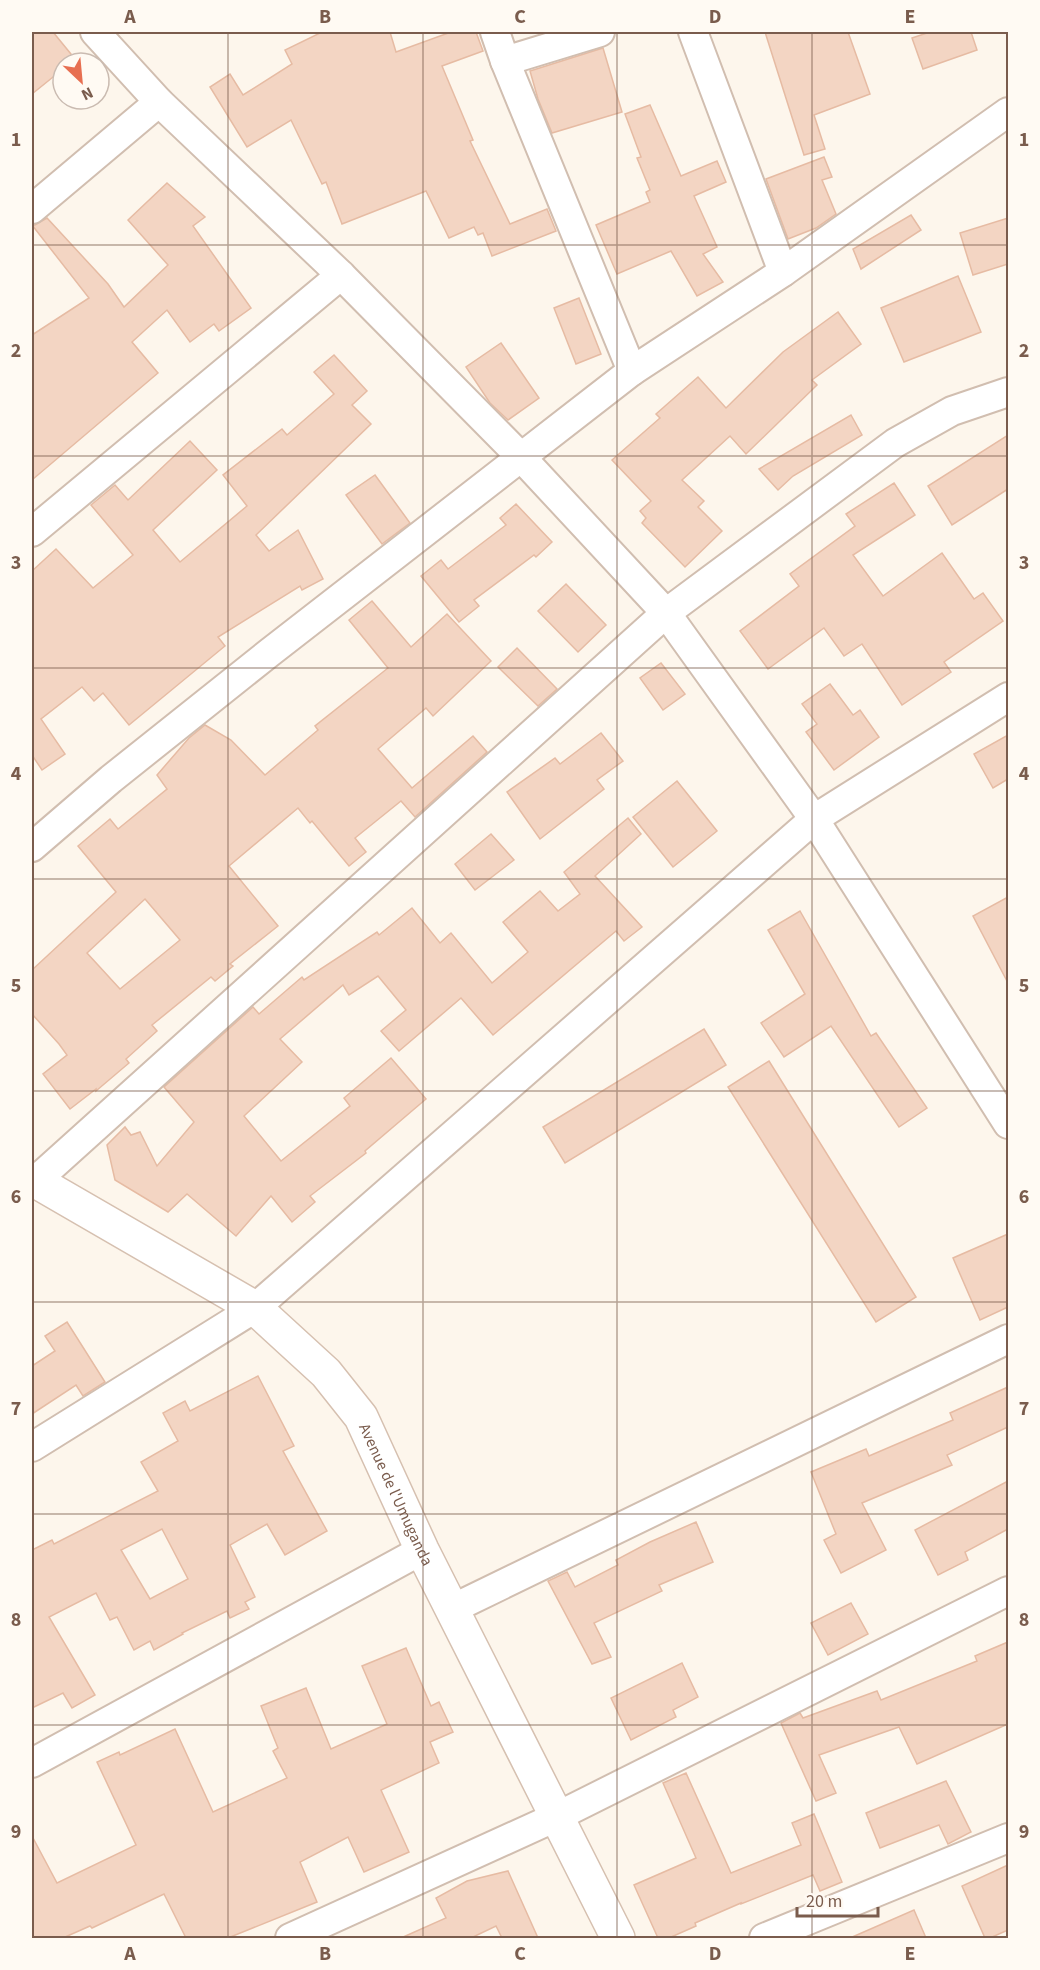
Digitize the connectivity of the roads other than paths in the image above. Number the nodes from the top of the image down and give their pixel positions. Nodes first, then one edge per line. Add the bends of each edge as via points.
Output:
1 (95, 32) edge
2 (495, 32) edge
3 (600, 32) edge
4 (693, 32) edge
5 (505, 61) junction
6 (159, 102) junction
7 (1008, 112) edge
8 (32, 209) edge
9 (783, 272) junction
10 (340, 275) junction
11 (632, 371) junction
12 (1008, 392) edge
13 (520, 456) junction
14 (32, 532) edge
15 (666, 613) junction
16 (1008, 697) edge
17 (814, 819) junction
18 (32, 847) edge
19 (1008, 1124) edge
20 (33, 1181) edge
21 (255, 1308) junction
22 (1008, 1339) edge
23 (32, 1448) edge
24 (422, 1550) junction
25 (1008, 1591) edge
26 (452, 1609) junction
27 (32, 1763) edge
28 (556, 1817) junction
29 (1008, 1838) edge
30 (290, 1938) edge
31 (618, 1938) edge
32 (764, 1938) edge

1 - 6 street
2 - 5 street
3 - 5 street
4 - 9 street
5 - 11 street
6 - 8 street
6 - 10 street
7 - 9 street
9 - 11 street
10 - 13 street
10 - 14 street
11 - 13 street
12 - 15 street via 952,411 895,443
13 - 15 street
13 - 18 street via 111,779
15 - 17 street
15 - 20 street
16 - 17 street
17 - 19 street
17 - 21 street
20 - 21 street, Avenue de l'Umuganda
21 - 23 street
21 - 24 street, Avenue de l'Umuganda via 326,1373 361,1417
22 - 26 street
24 - 26 street, Avenue de l'Umuganda
24 - 27 street
25 - 28 street
26 - 28 street, Avenue de l'Umuganda
28 - 30 street
28 - 31 street, Avenue de l'Umuganda
29 - 32 street

